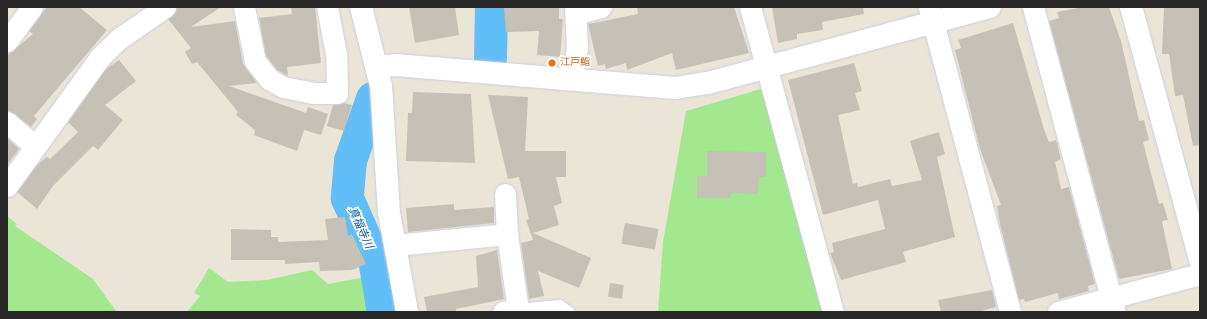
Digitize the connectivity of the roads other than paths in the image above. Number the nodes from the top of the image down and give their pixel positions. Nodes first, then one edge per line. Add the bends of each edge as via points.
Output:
1 (32, 7) edge
2 (165, 7) edge
3 (244, 7) edge
4 (327, 7) edge
5 (362, 7) edge
6 (601, 7) edge
7 (750, 7) edge
8 (990, 7) edge
9 (1033, 7) edge
10 (1131, 7) edge
11 (576, 11) edge
12 (931, 16) edge
13 (7, 40) edge
14 (377, 66) junction
15 (765, 67) junction
16 (571, 79) junction
17 (7, 122) edge
18 (33, 145) junction
19 (7, 186) edge
20 (505, 194) dead end
21 (507, 234) junction
22 (395, 245) junction
23 (1200, 260) edge
24 (1200, 274) edge
25 (1113, 305) edge
26 (510, 311) edge
27 (408, 312) edge
28 (569, 312) edge
29 (833, 312) edge
30 (1010, 312) edge
31 (1058, 312) edge

1 - 13 street
2 - 18 street via 120,38 100,57
3 - 4 street via 255,61 269,79 283,87 337,93 336,54
5 - 14 street
6 - 11 street
7 - 15 street
8 - 12 street
9 - 25 street
10 - 23 street
11 - 16 street via 577,49
12 - 15 street
12 - 30 street
14 - 16 street
14 - 22 street
15 - 16 street via 675,88
15 - 29 street
17 - 18 street
18 - 19 street
20 - 21 street
21 - 22 street
21 - 26 street
22 - 27 street
24 - 25 street
25 - 31 street
26 - 28 lane via 559,306

